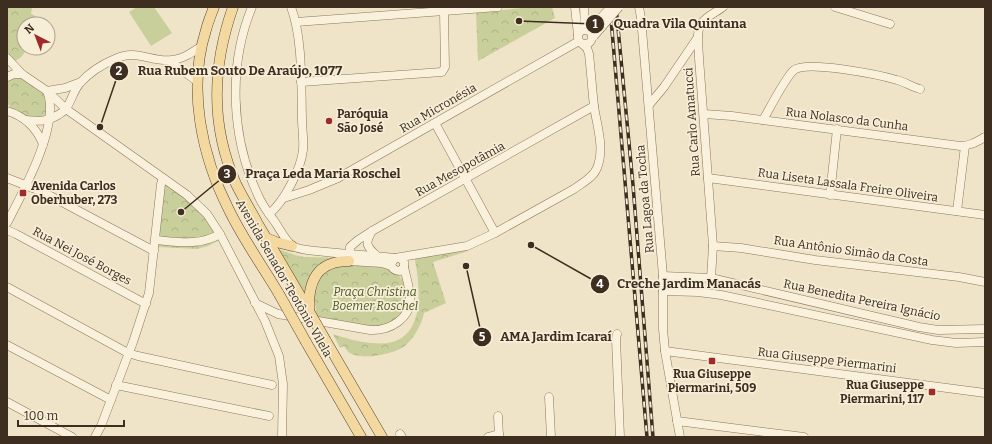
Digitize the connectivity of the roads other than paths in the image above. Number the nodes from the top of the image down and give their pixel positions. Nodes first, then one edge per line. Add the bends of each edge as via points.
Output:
1 (214, 7) edge
2 (232, 7) edge
3 (252, 7) edge
4 (290, 7) edge
5 (498, 7) edge
6 (575, 7) edge
7 (584, 7) edge
8 (611, 7) edge
9 (619, 7) edge
10 (639, 7) edge
11 (644, 7) edge
12 (723, 7) edge
13 (835, 7) edge
14 (444, 12) junction
15 (642, 18) junction
16 (296, 22) junction
17 (890, 24) dead end
18 (590, 32) junction
19 (698, 37) junction
20 (579, 40) junction
21 (202, 46) junction
22 (7, 58) edge
23 (170, 61) junction
24 (22, 74) junction
25 (7, 77) edge
26 (81, 82) junction
27 (198, 82) junction
28 (301, 82) junction
29 (920, 89) dead end
30 (47, 91) junction
31 (649, 105) junction
32 (594, 106) junction
33 (66, 109) junction
34 (9, 110) edge
35 (704, 114) junction
36 (26, 120) junction
37 (49, 120) junction
38 (763, 120) junction
39 (435, 123) junction
40 (837, 129) junction
41 (985, 137) edge
42 (43, 144) junction
43 (965, 146) junction
44 (7, 178) edge
45 (163, 178) junction
46 (708, 178) junction
47 (466, 180) junction
48 (26, 185) junction
49 (830, 195) junction
50 (284, 198) junction
51 (957, 211) junction
52 (269, 214) junction
53 (985, 215) edge
54 (7, 223) edge
55 (7, 230) edge
56 (372, 231) junction
57 (495, 233) junction
58 (220, 234) junction
59 (266, 238) junction
60 (156, 240) junction
61 (292, 246) junction
62 (713, 246) junction
63 (154, 251) junction
64 (376, 256) junction
65 (349, 257) junction
66 (397, 258) junction
67 (398, 268) junction
68 (663, 276) junction
69 (711, 278) junction
70 (985, 282) edge
71 (7, 287) edge
72 (663, 290) junction
73 (255, 303) junction
74 (146, 304) junction
75 (309, 312) junction
76 (278, 314) junction
77 (265, 321) junction
78 (985, 329) edge
79 (617, 334) dead end
80 (985, 342) edge
81 (7, 345) edge
82 (665, 351) junction
83 (128, 353) junction
84 (116, 385) junction
85 (272, 385) dead end
86 (985, 393) edge
87 (549, 397) dead end
88 (111, 400) junction
89 (7, 402) edge
90 (269, 416) dead end
91 (498, 416) dead end
92 (677, 421) junction
93 (499, 435) edge
94 (72, 437) edge
95 (95, 437) edge
96 (282, 437) edge
97 (361, 437) edge
98 (382, 437) edge
99 (488, 437) edge
100 (551, 437) edge
101 (620, 437) edge
102 (680, 437) edge
103 (804, 437) edge

1 - 21 main road, Avenida Senador Teotônio Vilela
2 - 59 main road, Avenida Senador Teotônio Vilela via 219,55 216,95 218,118 223,144 236,184
3 - 52 street, Avenida Senador Teotônio Vilela via 237,65 237,114 250,175 257,194
4 - 16 street
5 - 14 street
6 - 20 street
7 - 18 street
8 - 18 street, bridge
9 - 18 street, bridge
10 - 15 street, Rua Lagoa da Tocha
11 - 15 street
12 - 19 street via 702,23
13 - 17 street
14 - 16 street
14 - 28 street via 445,67 442,72
15 - 31 street, Rua Lagoa da Tocha
16 - 28 street
18 - 20 street via 580,31
18 - 20 street via 589,43 585,44
19 - 31 street
19 - 35 street, Rua Carlo Amatucci
20 - 32 street via 588,48
20 - 39 street, Rua Micronésia
21 - 23 street via 184,57
21 - 27 main road, Avenida Senador Teotônio Vilela
22 - 24 street
23 - 26 street via 132,55 121,56
23 - 27 street
24 - 25 street
24 - 30 street
26 - 30 street
26 - 33 street
27 - 97 main road, Avenida Senador Teotônio Vilela, bridge via 204,146 214,177 230,212
28 - 50 street via 303,150
29 - 38 street via 899,80 871,74 801,67 794,70
30 - 33 street
30 - 37 street via 51,104
31 - 68 street, Rua Lagoa da Tocha
32 - 47 street, Rua Mesopotâmia
32 - 57 street via 601,144 594,173 574,188
33 - 37 street
33 - 45 street
34 - 36 street
35 - 38 street, Rua Nolasco da Cunha
35 - 46 street, Rua Carlo Amatucci
36 - 37 street
36 - 42 street via 37,132
37 - 42 street
38 - 40 street, Rua Nolasco da Cunha
39 - 47 street
39 - 50 street, Rua Micronésia via 338,178
40 - 43 street, Rua Nolasco da Cunha
40 - 49 street
41 - 43 street
42 - 48 street
43 - 51 street
44 - 48 street
45 - 58 street via 198,204
45 - 60 street
46 - 49 street, Rua Liseta Lassala Freire Oliveira
46 - 62 street, Rua Carlo Amatucci
47 - 56 street, Rua Mesopotâmia
47 - 57 street
48 - 54 street
48 - 63 street via 58,199
49 - 51 street, Rua Liseta Lassala Freire Oliveira
50 - 52 street
51 - 53 street, Rua Liseta Lassala Freire Oliveira
52 - 61 street, Avenida Senador Teotônio Vilela
55 - 74 street, Rua Nei José Borges
56 - 64 street via 367,244
56 - 65 street, Rua Mesopotâmia via 353,244 349,250
57 - 66 street via 467,246
58 - 60 street via 211,240 196,243
58 - 73 street
59 - 61 main road
59 - 75 main road, Avenida Senador Teotônio Vilela
60 - 63 street
61 - 65 street
62 - 69 street, Rua Carlo Amatucci
62 - 70 street, Rua Antônio Simão da Costa
63 - 74 street
64 - 65 street
64 - 66 street
65 - 67 street
65 - 75 main road via 331,263 319,272 309,291
66 - 67 street via 392,261
66 - 67 street via 403,260
67 - 76 street via 408,285 410,299 407,312 396,324 384,330 370,330
68 - 69 street, Rua Benedita Pereira Ignácio
68 - 72 street, Rua Lagoa da Tocha
69 - 78 street, Rua Benedita Pereira Ignácio via 919,327 938,330
71 - 83 street
72 - 80 street, Rua Benedita Pereira Ignácio via 721,295 932,340 956,343
72 - 82 street, Rua Lagoa da Tocha
73 - 76 street
73 - 77 street
74 - 83 street
75 - 98 main road, Avenida Senador Teotônio Vilela, bridge
76 - 77 street
77 - 96 street via 282,368
79 - 101 street
81 - 88 street
82 - 86 street, Rua Giuseppe Piermarini
82 - 92 street, Rua Lagoa da Tocha
83 - 84 street
83 - 85 street
84 - 88 street
84 - 90 street
87 - 100 street
88 - 95 street
89 - 94 street
91 - 93 street
92 - 102 street, Rua Lagoa da Tocha
92 - 103 street
93 - 99 street

